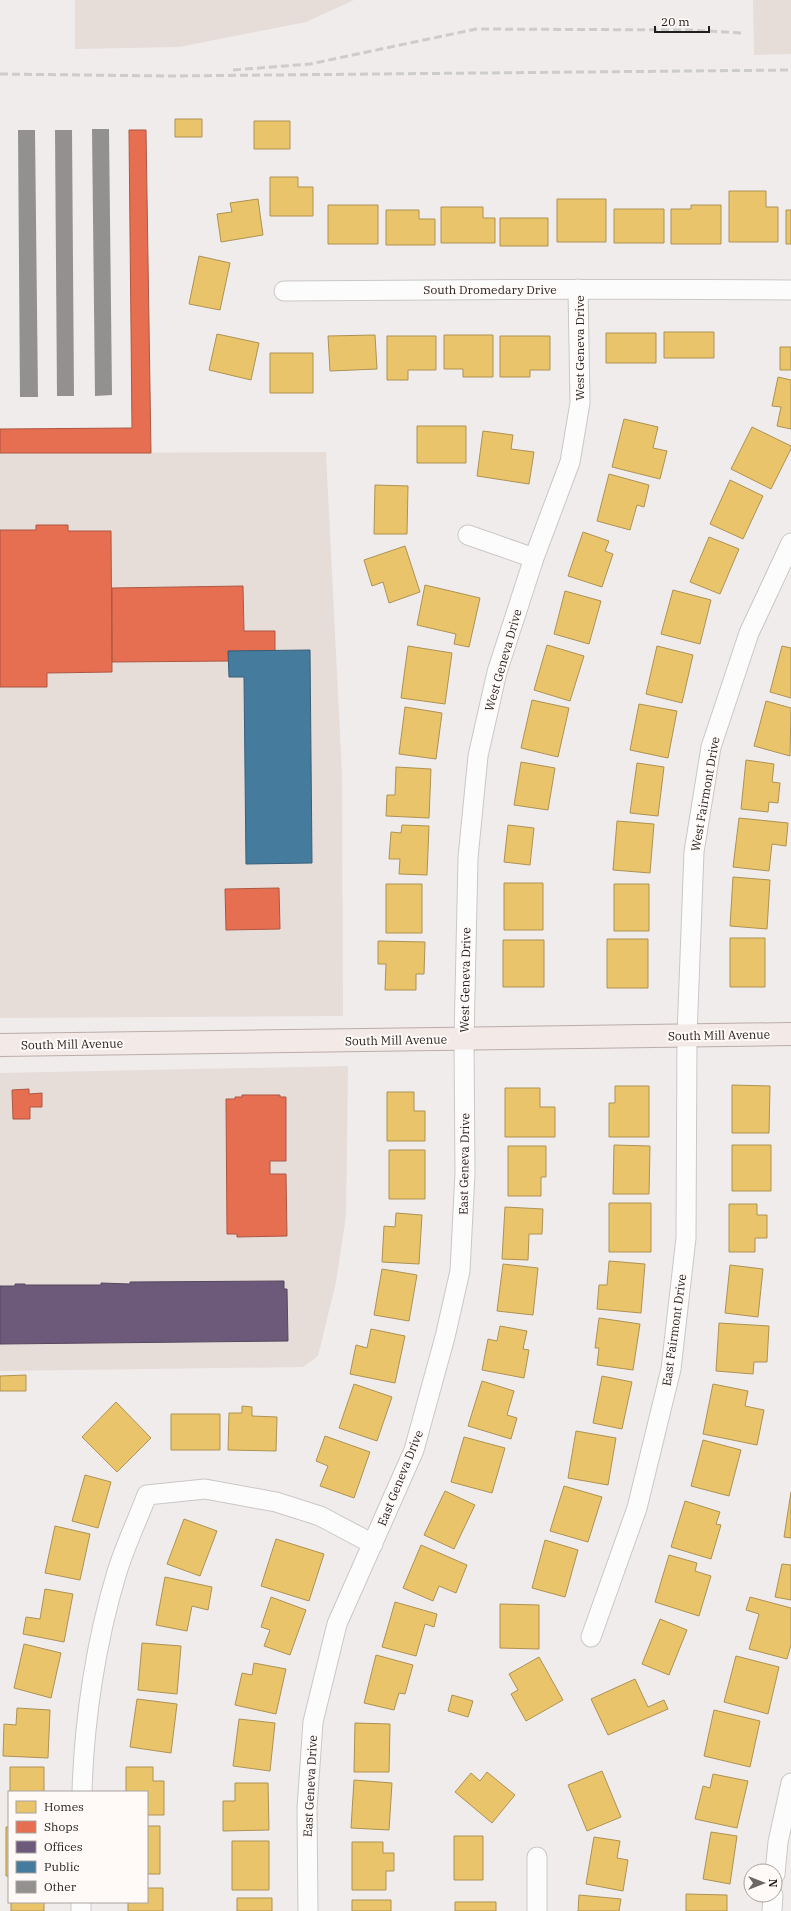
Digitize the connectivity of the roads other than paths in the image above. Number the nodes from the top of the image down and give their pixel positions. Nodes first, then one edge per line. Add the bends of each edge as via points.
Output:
1 (578, 288) junction
2 (791, 290) edge
3 (284, 291) dead end
4 (468, 535) dead end
5 (791, 543) edge
6 (534, 558) junction
7 (791, 1034) edge
8 (687, 1036) junction
9 (464, 1039) junction
10 (0, 1045) edge
11 (373, 1544) junction
12 (591, 1636) dead end
13 (791, 1783) edge
14 (82, 1791) edge
15 (537, 1857) dead end
16 (776, 1863) edge
17 (308, 1911) edge
18 (537, 1911) edge

1 - 2 street, South Dromedary Drive
1 - 3 street, South Dromedary Drive
1 - 6 street, West Geneva Drive via 580,403 571,455
4 - 6 street
5 - 8 street, West Fairmont Drive via 749,634 711,747 694,852
6 - 9 street, West Geneva Drive via 497,672 478,756 468,858
7 - 8 main road, South Mill Avenue
8 - 9 main road, South Mill Avenue
8 - 12 street, East Fairmont Drive via 686,1238 672,1369 637,1508
9 - 10 main road, South Mill Avenue
9 - 11 street, East Geneva Drive via 465,1173 460,1271 414,1450
11 - 14 street via 320,1516 276,1502 205,1489 147,1495 117,1572 96,1660 83,1750
11 - 17 street, East Geneva Drive via 337,1624 313,1722 307,1808
13 - 16 street
15 - 18 street

